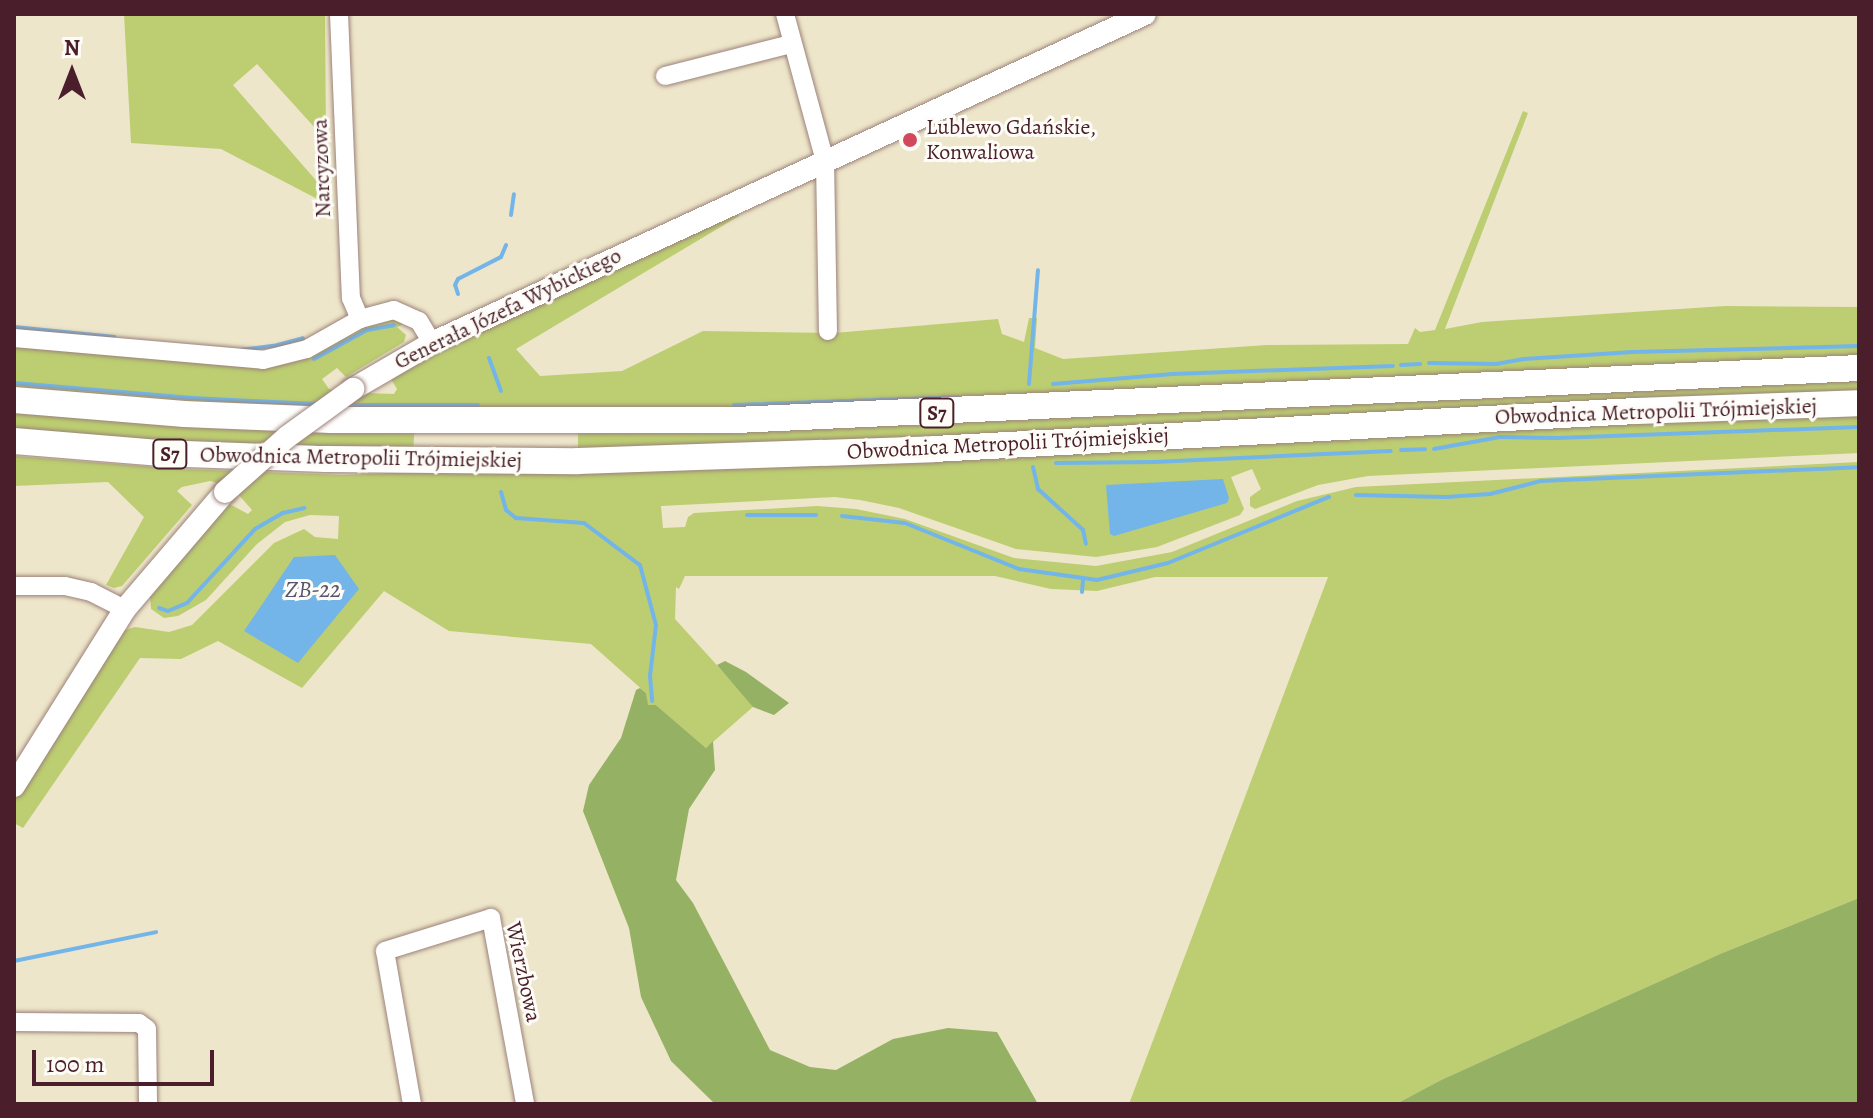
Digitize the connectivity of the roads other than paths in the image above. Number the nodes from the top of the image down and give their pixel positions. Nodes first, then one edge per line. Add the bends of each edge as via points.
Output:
1 (339, 14) edge
2 (785, 14) edge
3 (1145, 14) edge
4 (791, 44) junction
5 (665, 76) dead end
6 (825, 161) junction
7 (360, 319) junction
8 (828, 331) dead end
9 (14, 338) edge
10 (432, 343) junction
11 (1859, 368) edge
12 (14, 400) edge
13 (1859, 403) edge
14 (14, 441) edge
15 (14, 586) edge
16 (125, 609) junction
17 (14, 786) edge
18 (14, 1022) edge
19 (148, 1104) edge
20 (412, 1104) edge
21 (525, 1104) edge

1 - 7 street, Narcyzowa via 351,298
2 - 4 street
3 - 6 main road, Generała Józefa Wybickiego
4 - 5 street
4 - 6 street
6 - 8 street
6 - 10 main road, Generała Józefa Wybickiego
7 - 9 street via 307,349 263,360
7 - 10 street via 394,310 411,315
10 - 16 main road, Generała Józefa Wybickiego, bridge via 353,389 287,437 225,492
11 - 12 highway, Obwodnica Metropolii Trójmiejskiej / S7 via 720,420 331,420
13 - 14 highway, Obwodnica Metropolii Trójmiejskiej / S7 via 934,449 578,461 310,459
15 - 16 street via 65,586
16 - 17 main road, Generała Józefa Wybickiego
18 - 19 street via 139,1023 147,1029
20 - 21 street, Wierzbowa via 385,951 491,918

